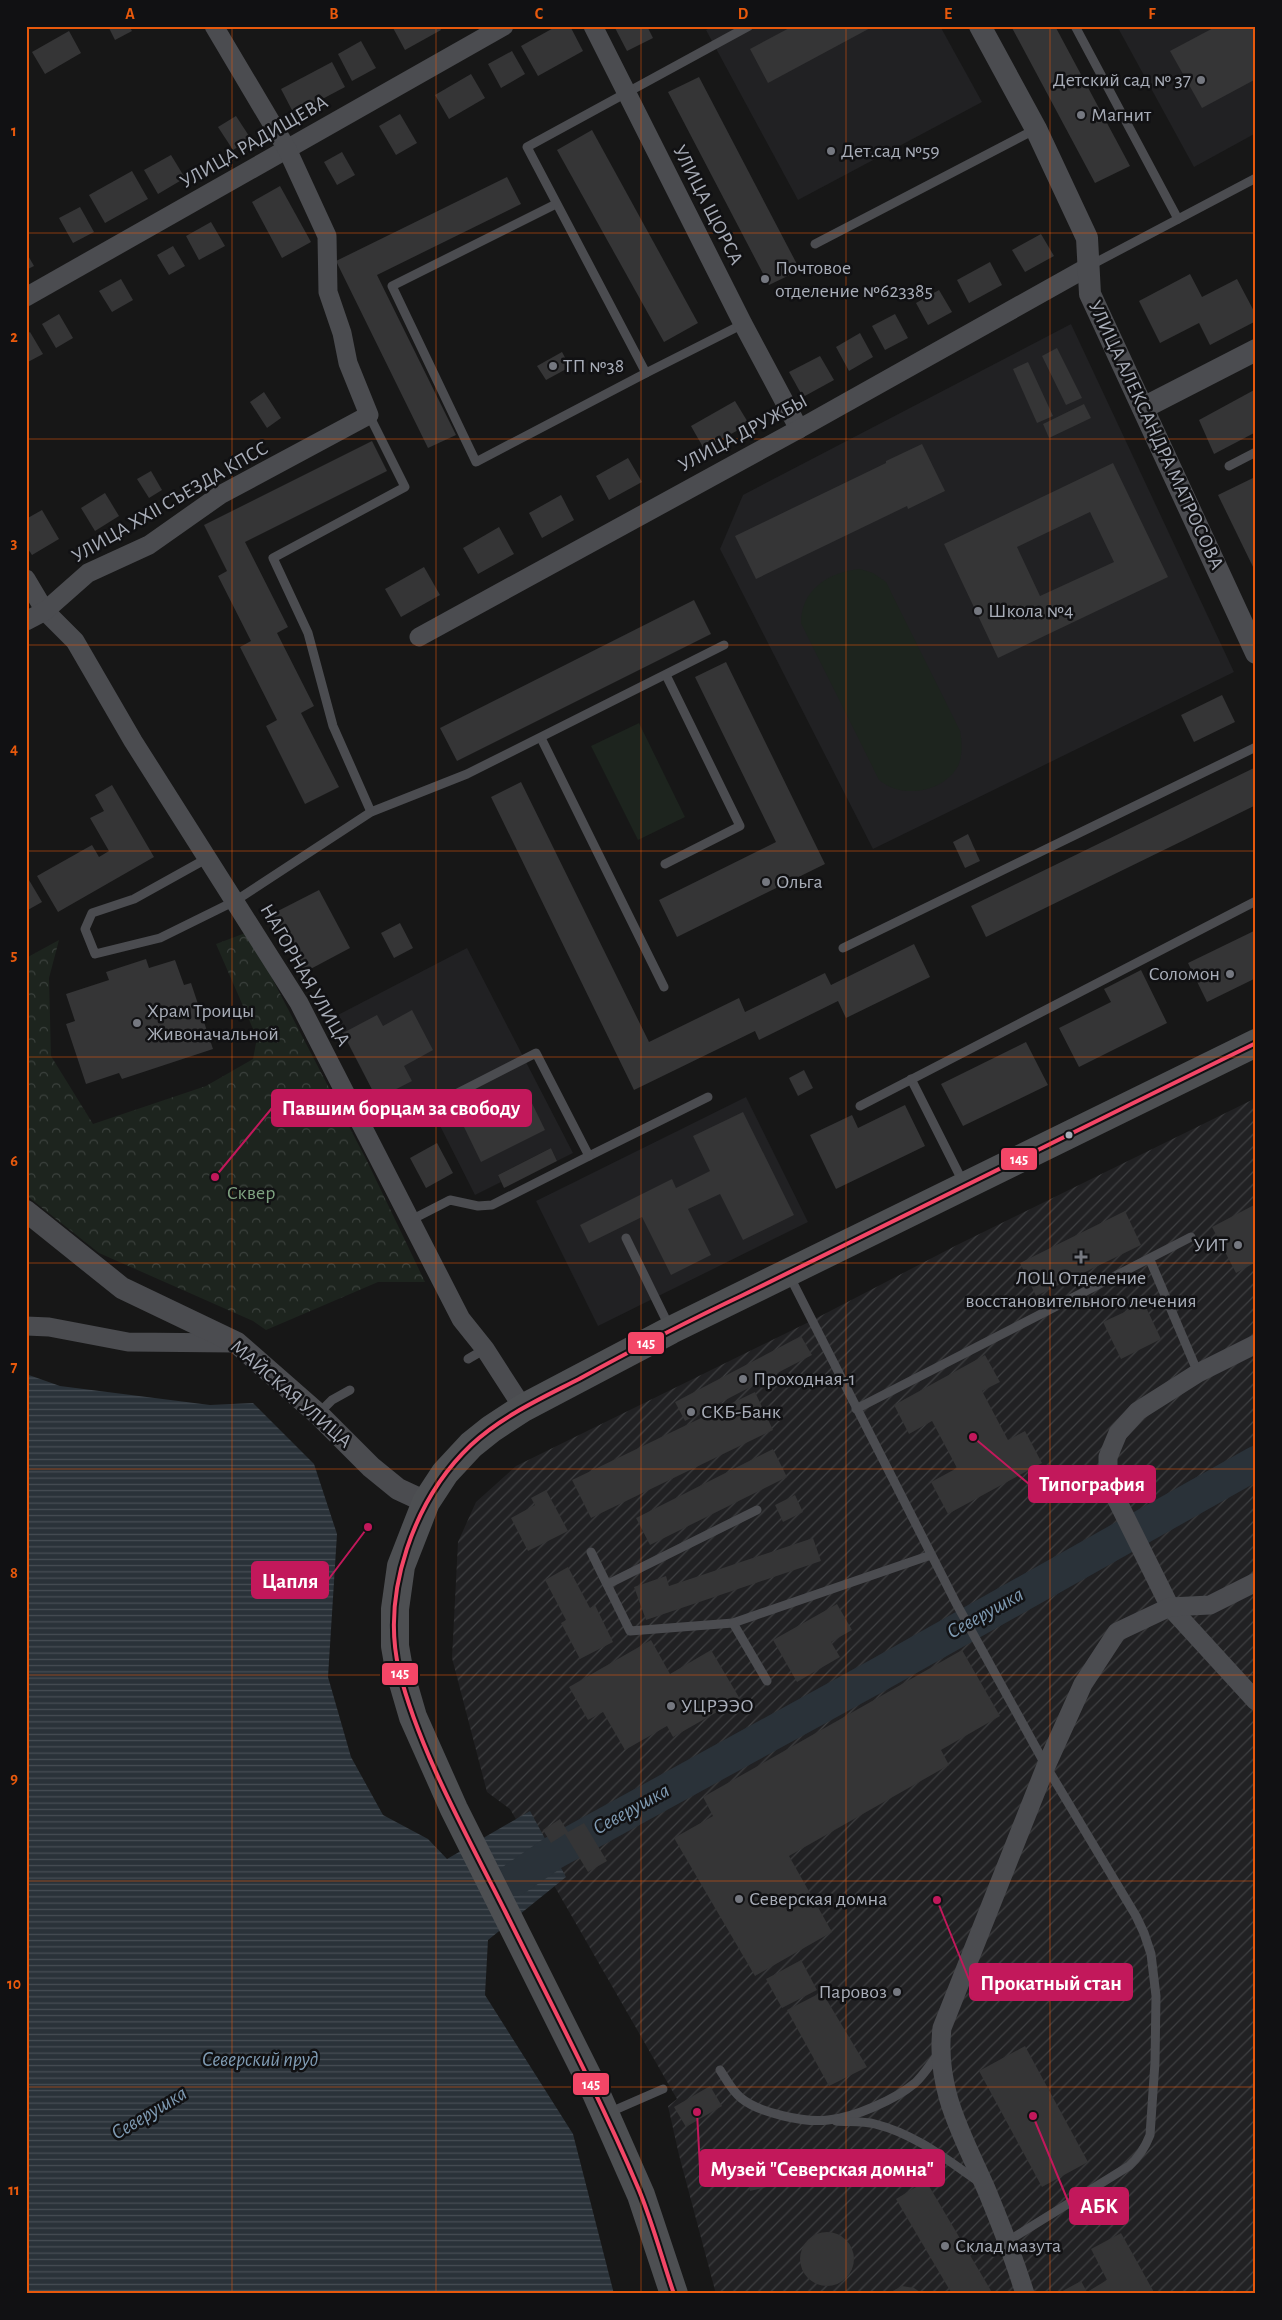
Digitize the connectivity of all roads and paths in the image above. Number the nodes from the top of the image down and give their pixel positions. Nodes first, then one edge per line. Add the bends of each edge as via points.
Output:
1 (214, 26) edge
2 (504, 26) edge
3 (593, 26) edge
4 (749, 26) edge
5 (980, 26) edge
6 (1075, 26) edge
7 (626, 93) junction
8 (1036, 129) junction
9 (287, 149) junction
10 (1256, 178) edge
11 (556, 204) junction
12 (1178, 219) junction
13 (815, 244) dead end
14 (1088, 267) junction
15 (26, 297) edge
16 (743, 324) junction
17 (1256, 350) edge
18 (646, 373) junction
19 (1143, 408) junction
20 (369, 415) junction
21 (799, 429) junction
22 (1256, 452) edge
23 (1229, 466) dead end
24 (26, 579) edge
25 (45, 611) junction
26 (26, 621) edge
27 (418, 637) dead end
28 (724, 645) dead end
29 (1256, 652) edge
30 (666, 675) junction
31 (540, 738) junction
32 (1256, 747) edge
33 (371, 812) junction
34 (206, 859) junction
35 (665, 864) dead end
36 (235, 901) junction
37 (1256, 901) edge
38 (843, 948) dead end
39 (664, 987) dead end
40 (1256, 1042) edge
41 (911, 1079) junction
42 (708, 1097) dead end
43 (442, 1100) dead end
44 (860, 1106) dead end
45 (589, 1156) junction
46 (965, 1186) junction
47 (26, 1211) edge
48 (411, 1220) junction
49 (1192, 1237) dead end
50 (626, 1238) dead end
51 (1150, 1260) junction
52 (788, 1272) junction
53 (26, 1326) edge
54 (671, 1330) junction
55 (236, 1343) junction
56 (1256, 1344) edge
57 (485, 1349) junction
58 (468, 1359) dead end
59 (1198, 1373) junction
60 (350, 1390) dead end
61 (523, 1408) junction
62 (856, 1409) junction
63 (318, 1414) junction
64 (426, 1502) junction
65 (757, 1510) dead end
66 (591, 1552) dead end
67 (931, 1555) junction
68 (1256, 1582) edge
69 (608, 1584) junction
70 (1170, 1607) junction
71 (733, 1622) junction
72 (767, 1681) dead end
73 (1256, 1702) edge
74 (1046, 1766) junction
75 (939, 2052) junction
76 (720, 2070) dead end
77 (663, 2090) dead end
78 (606, 2115) junction
79 (828, 2120) junction
80 (984, 2185) junction
81 (1008, 2241) junction
82 (674, 2294) edge
83 (1025, 2294) edge

1 - 9 street
2 - 9 street, УЛИЦА РАДИЩЕВА
3 - 7 street, УЛИЦА ЩОРСА
4 - 7 lane
5 - 8 street, УЛИЦА АЛЕКСАНДРА МАТРОСОВА
6 - 12 lane
7 - 11 lane via 527,147
7 - 16 street, УЛИЦА ЩОРСА
8 - 13 lane
8 - 14 street, УЛИЦА АЛЕКСАНДРА МАТРОСОВА via 1087,238
9 - 15 street, УЛИЦА РАДИЩЕВА
9 - 20 street via 327,236 328,292 348,363
10 - 12 lane
11 - 18 lane
11 - 18 lane via 392,286 476,462
12 - 14 lane
14 - 19 street, УЛИЦА АЛЕКСАНДРА МАТРОСОВА via 1090,294
14 - 21 street, УЛИЦА ДРУЖБЫ
16 - 18 lane
16 - 21 street, УЛИЦА ЩОРСА
17 - 19 street
19 - 29 street, УЛИЦА АЛЕКСАНДРА МАТРОСОВА
20 - 25 street, УЛИЦА XXII СЪЕЗДА КПСС via 220,495 149,545 88,573
20 - 33 lane via 405,487 273,558 308,633 333,726
21 - 27 street, УЛИЦА ДРУЖБЫ
22 - 23 lane
24 - 25 street, НАГОРНАЯ УЛИЦА
25 - 26 street, УЛИЦА XXII СЪЕЗДА КПСС
25 - 34 street, НАГОРНАЯ УЛИЦА via 75,641
28 - 30 lane
30 - 31 lane
30 - 35 lane via 740,826
31 - 33 lane via 467,774
31 - 39 lane
32 - 38 lane
33 - 36 lane
34 - 36 street, НАГОРНАЯ УЛИЦА
34 - 36 lane via 134,899 92,913 85,929 95,954 160,938
36 - 48 street, НАГОРНАЯ УЛИЦА via 299,1003
37 - 41 lane
40 - 46 main road
41 - 44 lane
41 - 46 lane
42 - 45 lane
43 - 45 lane via 536,1052
45 - 48 lane via 492,1205 478,1206 450,1200
46 - 52 main road
47 - 55 street, МАЙСКАЯ УЛИЦА via 122,1288
48 - 57 street, НАГОРНАЯ УЛИЦА via 461,1319
49 - 51 lane
50 - 54 lane
51 - 59 lane
51 - 62 lane
52 - 54 main road
52 - 62 lane
53 - 55 street via 49,1327 128,1342
54 - 61 main road
55 - 63 street, МАЙСКАЯ УЛИЦА
56 - 59 street
57 - 58 lane
57 - 61 street, НАГОРНАЯ УЛИЦА
59 - 70 street via 1138,1412 1118,1433 1108,1457 1108,1482
60 - 63 lane via 332,1400
61 - 64 main road via 471,1445 445,1473
62 - 67 lane
63 - 64 street, МАЙСКАЯ УЛИЦА via 398,1489
64 - 78 main road via 400,1566 394,1628 399,1669 413,1717 454,1809 534,1964
65 - 69 lane
66 - 69 lane
67 - 71 lane
67 - 74 lane
68 - 70 street via 1210,1605
69 - 71 lane via 630,1632
70 - 73 street
70 - 74 street via 1117,1632 1083,1684
71 - 72 lane
74 - 75 street via 942,2028
74 - 81 lane via 1136,1916 1151,1954 1156,1996 1150,2135 1143,2151 1129,2166
75 - 79 lane via 916,2082 890,2100
75 - 80 street via 951,2111
76 - 79 lane via 741,2098 760,2108 795,2118
77 - 78 lane
78 - 82 main road via 642,2195
79 - 80 lane via 873,2124 904,2134 931,2147
80 - 81 street
81 - 83 street

